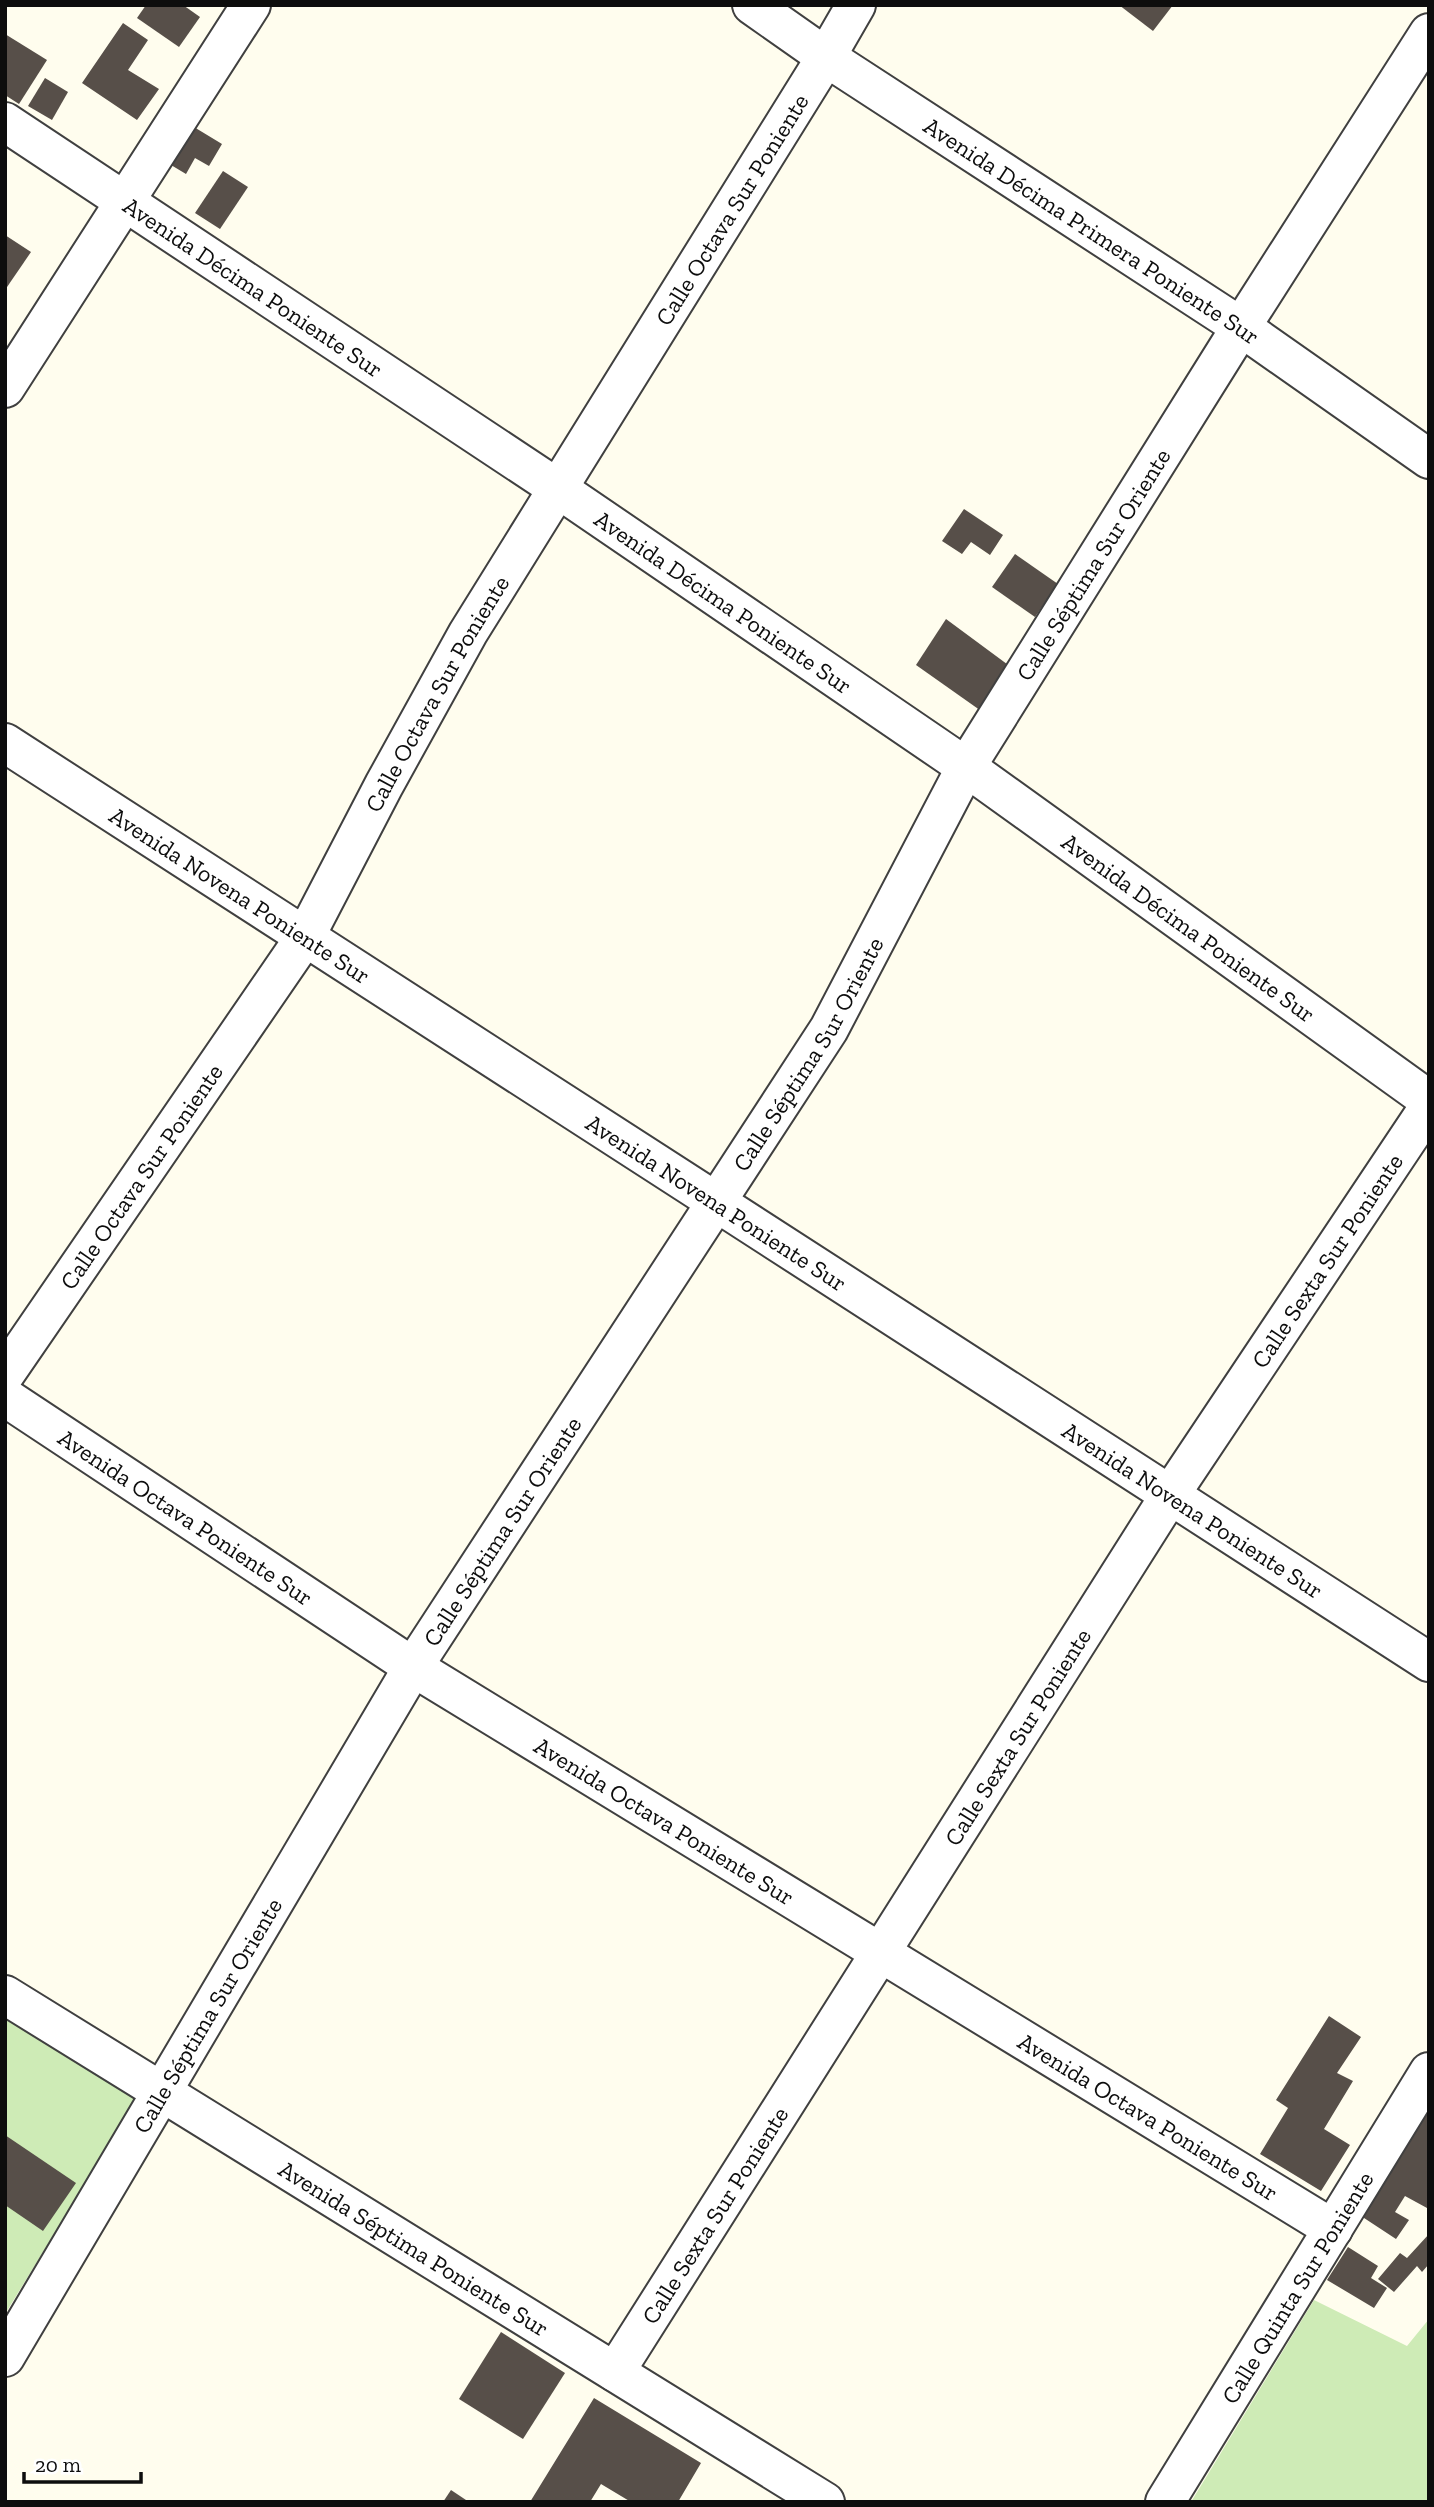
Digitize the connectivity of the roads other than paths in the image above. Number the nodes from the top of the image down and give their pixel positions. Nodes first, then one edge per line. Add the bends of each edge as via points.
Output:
1 (251, 5) edge
2 (752, 5) edge
3 (856, 5) edge
4 (1429, 33) edge
5 (826, 57) junction
6 (5, 122) edge
7 (127, 201) junction
8 (1241, 327) junction
9 (5, 388) edge
10 (1429, 459) edge
11 (558, 488) junction
12 (5, 743) edge
13 (967, 767) junction
14 (305, 937) junction
15 (1429, 1100) edge
16 (1429, 1107) edge
17 (716, 1203) junction
18 (5, 1374) edge
19 (5, 1397) edge
20 (1170, 1495) junction
21 (1429, 1662) edge
22 (413, 1667) junction
23 (880, 1953) junction
24 (5, 1995) edge
25 (1429, 2072) edge
26 (162, 2092) junction
27 (1332, 2229) junction
28 (5, 2357) edge
29 (615, 2372) junction
30 (825, 2502) edge
31 (1165, 2502) edge

1 - 7 street
2 - 5 street, Avenida Décima Primera Poniente Sur
3 - 5 street, Calle Octava Sur Poniente
4 - 8 street, Calle Séptima Sur Oriente
5 - 8 street, Avenida Décima Primera Poniente Sur
5 - 11 street, Calle Octava Sur Poniente
6 - 7 street, Avenida Décima Poniente Sur
7 - 9 street
7 - 11 street, Avenida Décima Poniente Sur
8 - 10 street, Avenida Décima Primera Poniente Sur
8 - 13 street, Calle Séptima Sur Oriente
11 - 13 street, Avenida Décima Poniente Sur
11 - 14 street, Calle Octava Sur Poniente via 468,633
12 - 14 street, Avenida Novena Poniente Sur
13 - 15 street, Avenida Décima Poniente Sur
13 - 17 street, Calle Séptima Sur Oriente via 829,1029
14 - 17 street, Avenida Novena Poniente Sur
14 - 18 street, Calle Octava Sur Poniente
16 - 20 street, Calle Sexta Sur Poniente
17 - 20 street, Avenida Novena Poniente Sur
17 - 22 street, Calle Séptima Sur Oriente
19 - 22 street, Avenida Octava Poniente Sur
20 - 21 street, Avenida Novena Poniente Sur
20 - 23 street, Calle Sexta Sur Poniente
22 - 23 street, Avenida Octava Poniente Sur
22 - 26 street, Calle Séptima Sur Oriente
23 - 27 street, Avenida Octava Poniente Sur
23 - 29 street, Calle Sexta Sur Poniente
24 - 26 street, Avenida Séptima Poniente Sur
25 - 27 street, Calle Quinta Sur Poniente
26 - 28 street, Calle Séptima Sur Oriente
26 - 29 street, Avenida Séptima Poniente Sur
27 - 31 street, Calle Quinta Sur Poniente
29 - 30 street, Avenida Séptima Poniente Sur

